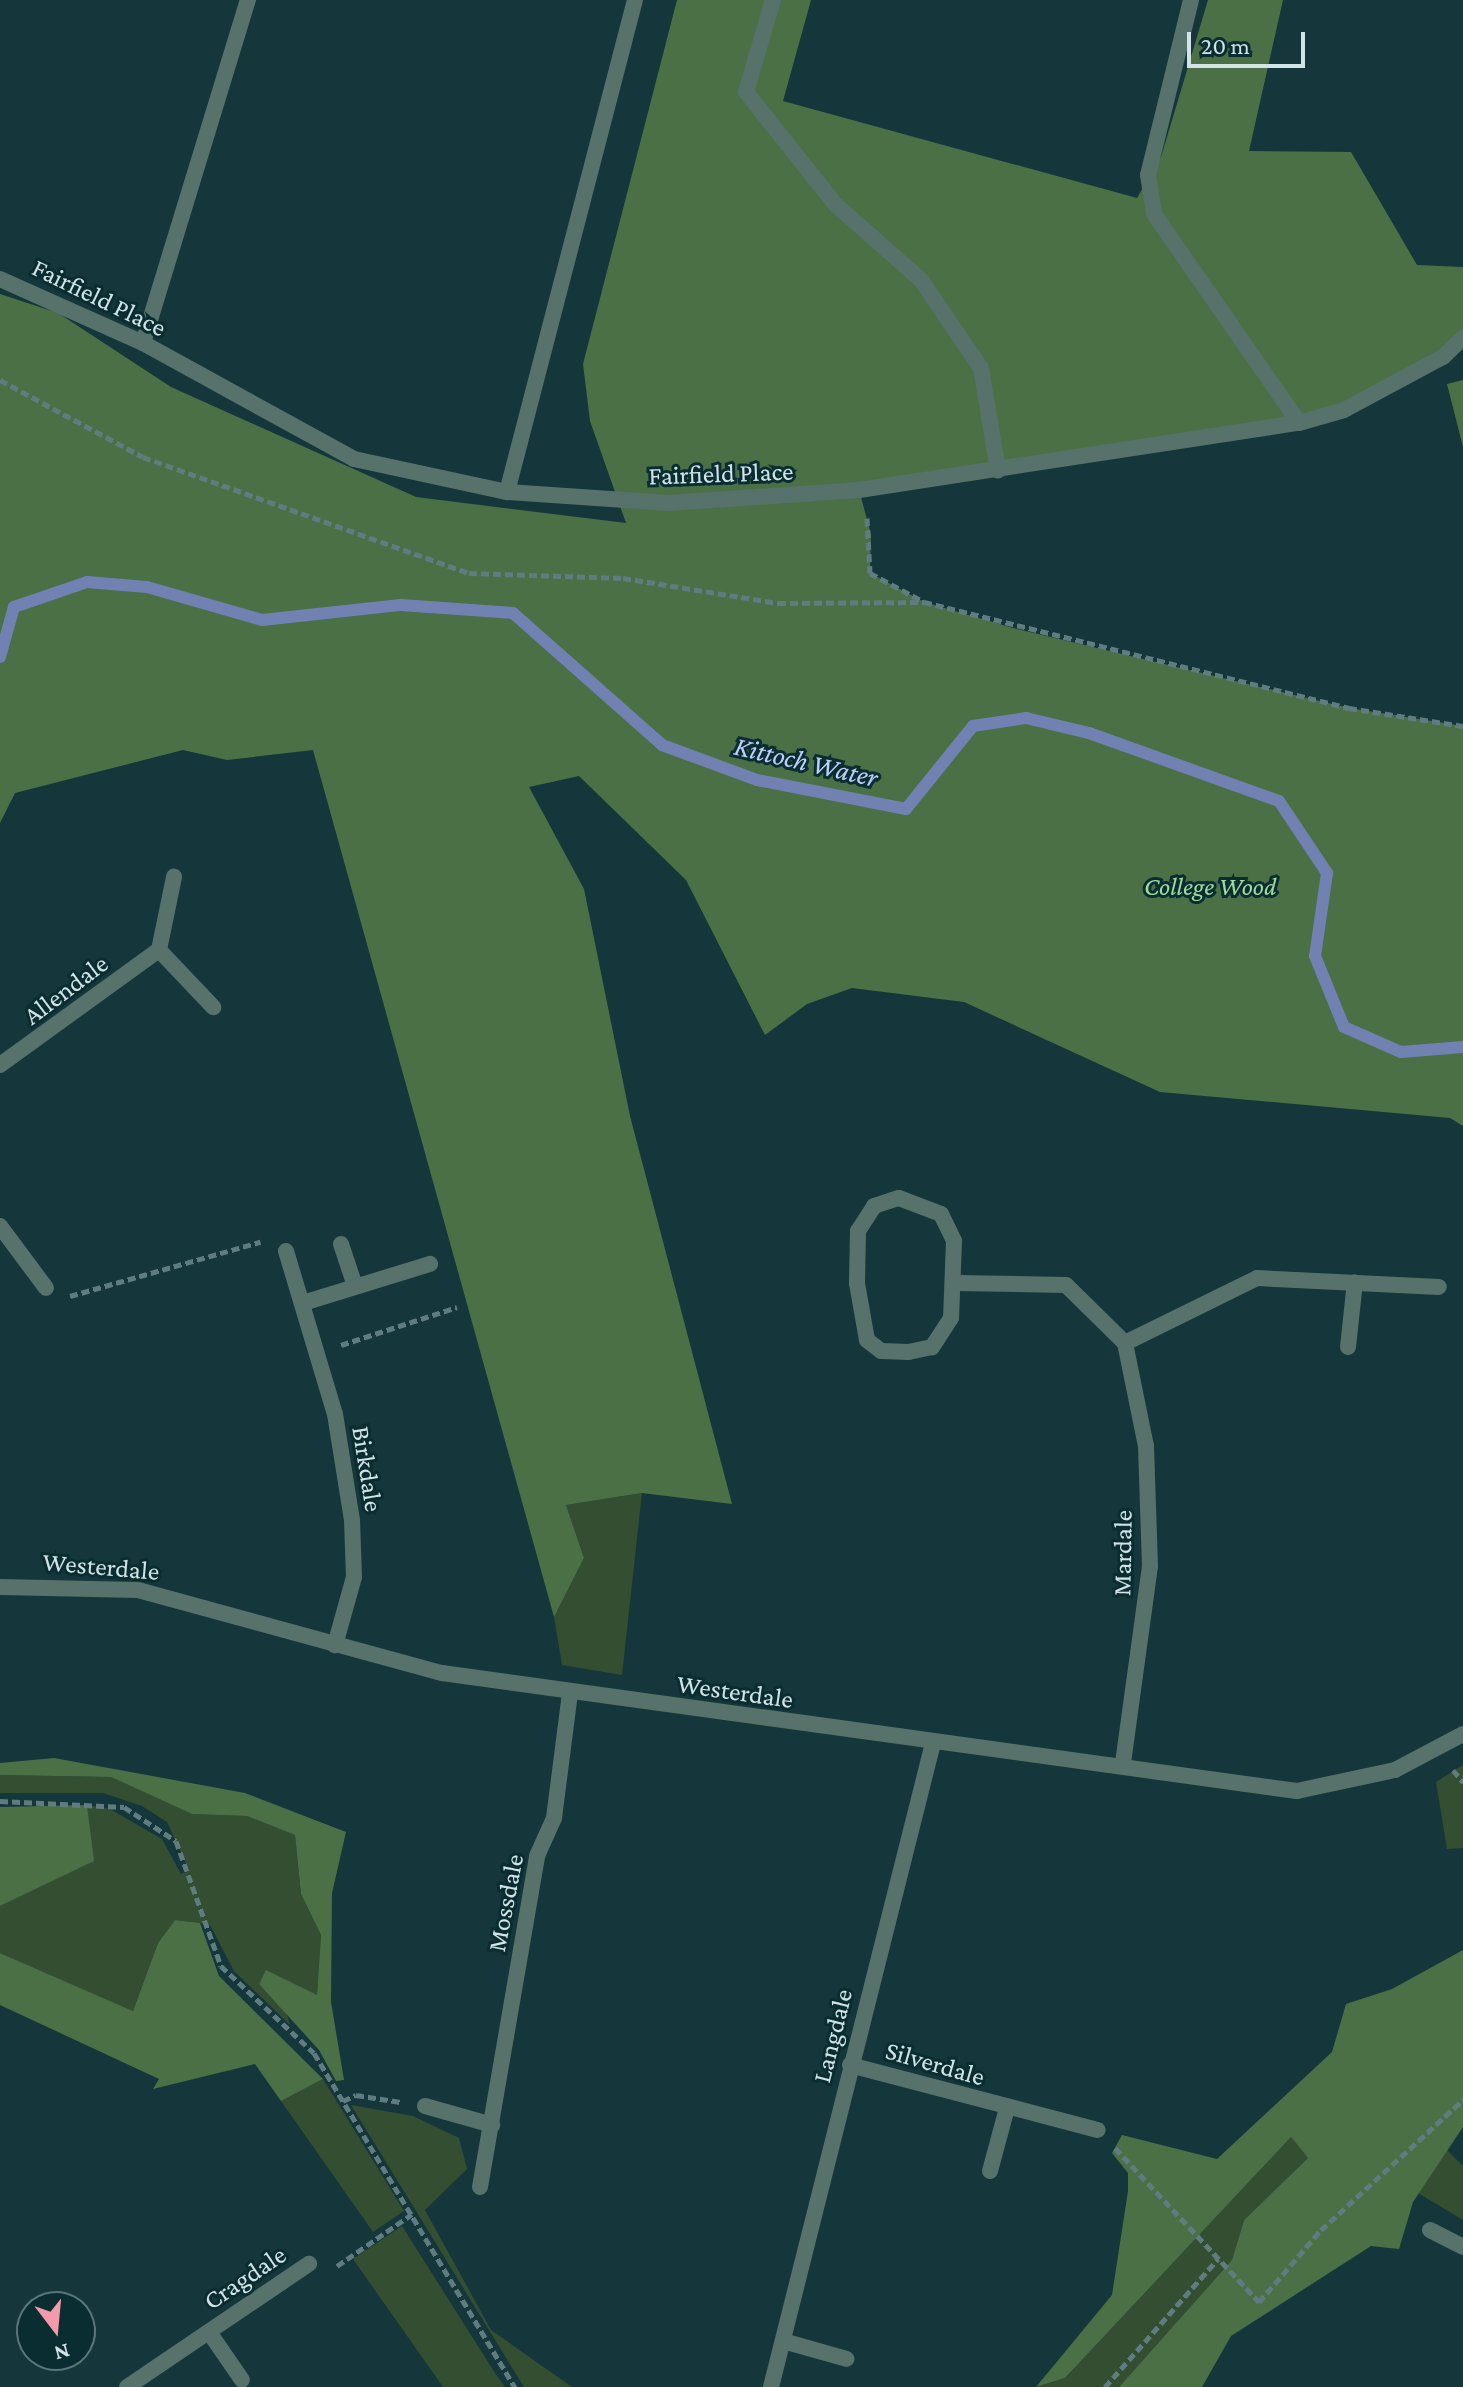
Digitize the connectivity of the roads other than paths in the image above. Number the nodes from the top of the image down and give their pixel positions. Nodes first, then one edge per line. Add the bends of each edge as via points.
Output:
1 (248, 0) edge
2 (635, 0) edge
3 (773, 0) edge
4 (1191, 0) edge
5 (0, 279) edge
6 (1463, 338) edge
7 (143, 343) junction
8 (1299, 423) junction
9 (998, 471) junction
10 (507, 492) junction
11 (174, 877) dead end
12 (159, 950) junction
13 (213, 1007) dead end
14 (0, 1065) edge
15 (0, 1226) edge
16 (341, 1244) dead end
17 (286, 1251) road end
18 (430, 1264) dead end
19 (1355, 1282) junction
20 (955, 1283) junction
21 (355, 1286) junction
22 (1439, 1287) dead end
23 (46, 1288) road end
24 (303, 1303) junction
25 (1125, 1343) junction
26 (1348, 1347) dead end
27 (0, 1587) edge
28 (335, 1645) junction
29 (570, 1693) junction
30 (1463, 1734) edge
31 (933, 1743) junction
32 (1123, 1764) junction
33 (850, 2065) junction
34 (425, 2106) road end
35 (1007, 2108) junction
36 (492, 2125) junction
37 (1098, 2130) road end
38 (990, 2171) dead end
39 (480, 2187) dead end
40 (1430, 2230) dead end
41 (1463, 2247) edge
42 (309, 2264) road end
43 (209, 2332) junction
44 (783, 2341) junction
45 (847, 2359) dead end
46 (242, 2380) dead end
47 (127, 2387) edge
48 (771, 2387) edge

1 - 7 street
2 - 10 street
3 - 9 street via 746,92 836,205 921,280 981,368
4 - 8 street via 1148,175 1154,214
5 - 7 street, Fairfield Place
6 - 8 street, Fairfield Place via 1443,357 1344,410
7 - 10 street, Fairfield Place via 354,459
8 - 9 street, Fairfield Place
9 - 10 street, Fairfield Place via 859,490 669,503
11 - 12 street
12 - 13 street
12 - 14 street, Allendale
15 - 23 street
16 - 21 street
17 - 24 street, Birkdale
18 - 21 street
19 - 22 street
19 - 25 street via 1257,1278
19 - 26 street
20 - 20 street via 951,1318 932,1347 881,1351 867,1340 858,1231 874,1206 899,1198 941,1214 954,1241
20 - 25 street via 1066,1285
21 - 24 street
24 - 28 street, Birkdale via 352,1520 354,1577
25 - 32 street, Mardale via 1146,1446 1150,1566
27 - 28 street, Westerdale via 138,1590 300,1628
28 - 29 street, Westerdale via 442,1673
29 - 31 street, Westerdale
29 - 36 street, Mossdale via 554,1818 537,1856
30 - 32 street, Westerdale via 1395,1770 1297,1791
31 - 32 street, Westerdale
31 - 33 street, Langdale
33 - 35 street, Silverdale
33 - 44 street, Langdale
34 - 36 street
35 - 37 street, Silverdale
35 - 38 street, Silverdale
36 - 39 street, Mossdale
40 - 41 street
42 - 43 street, Cragdale
43 - 46 street, Cragdale
43 - 47 street, Cragdale
44 - 45 street
44 - 48 street, Langdale

